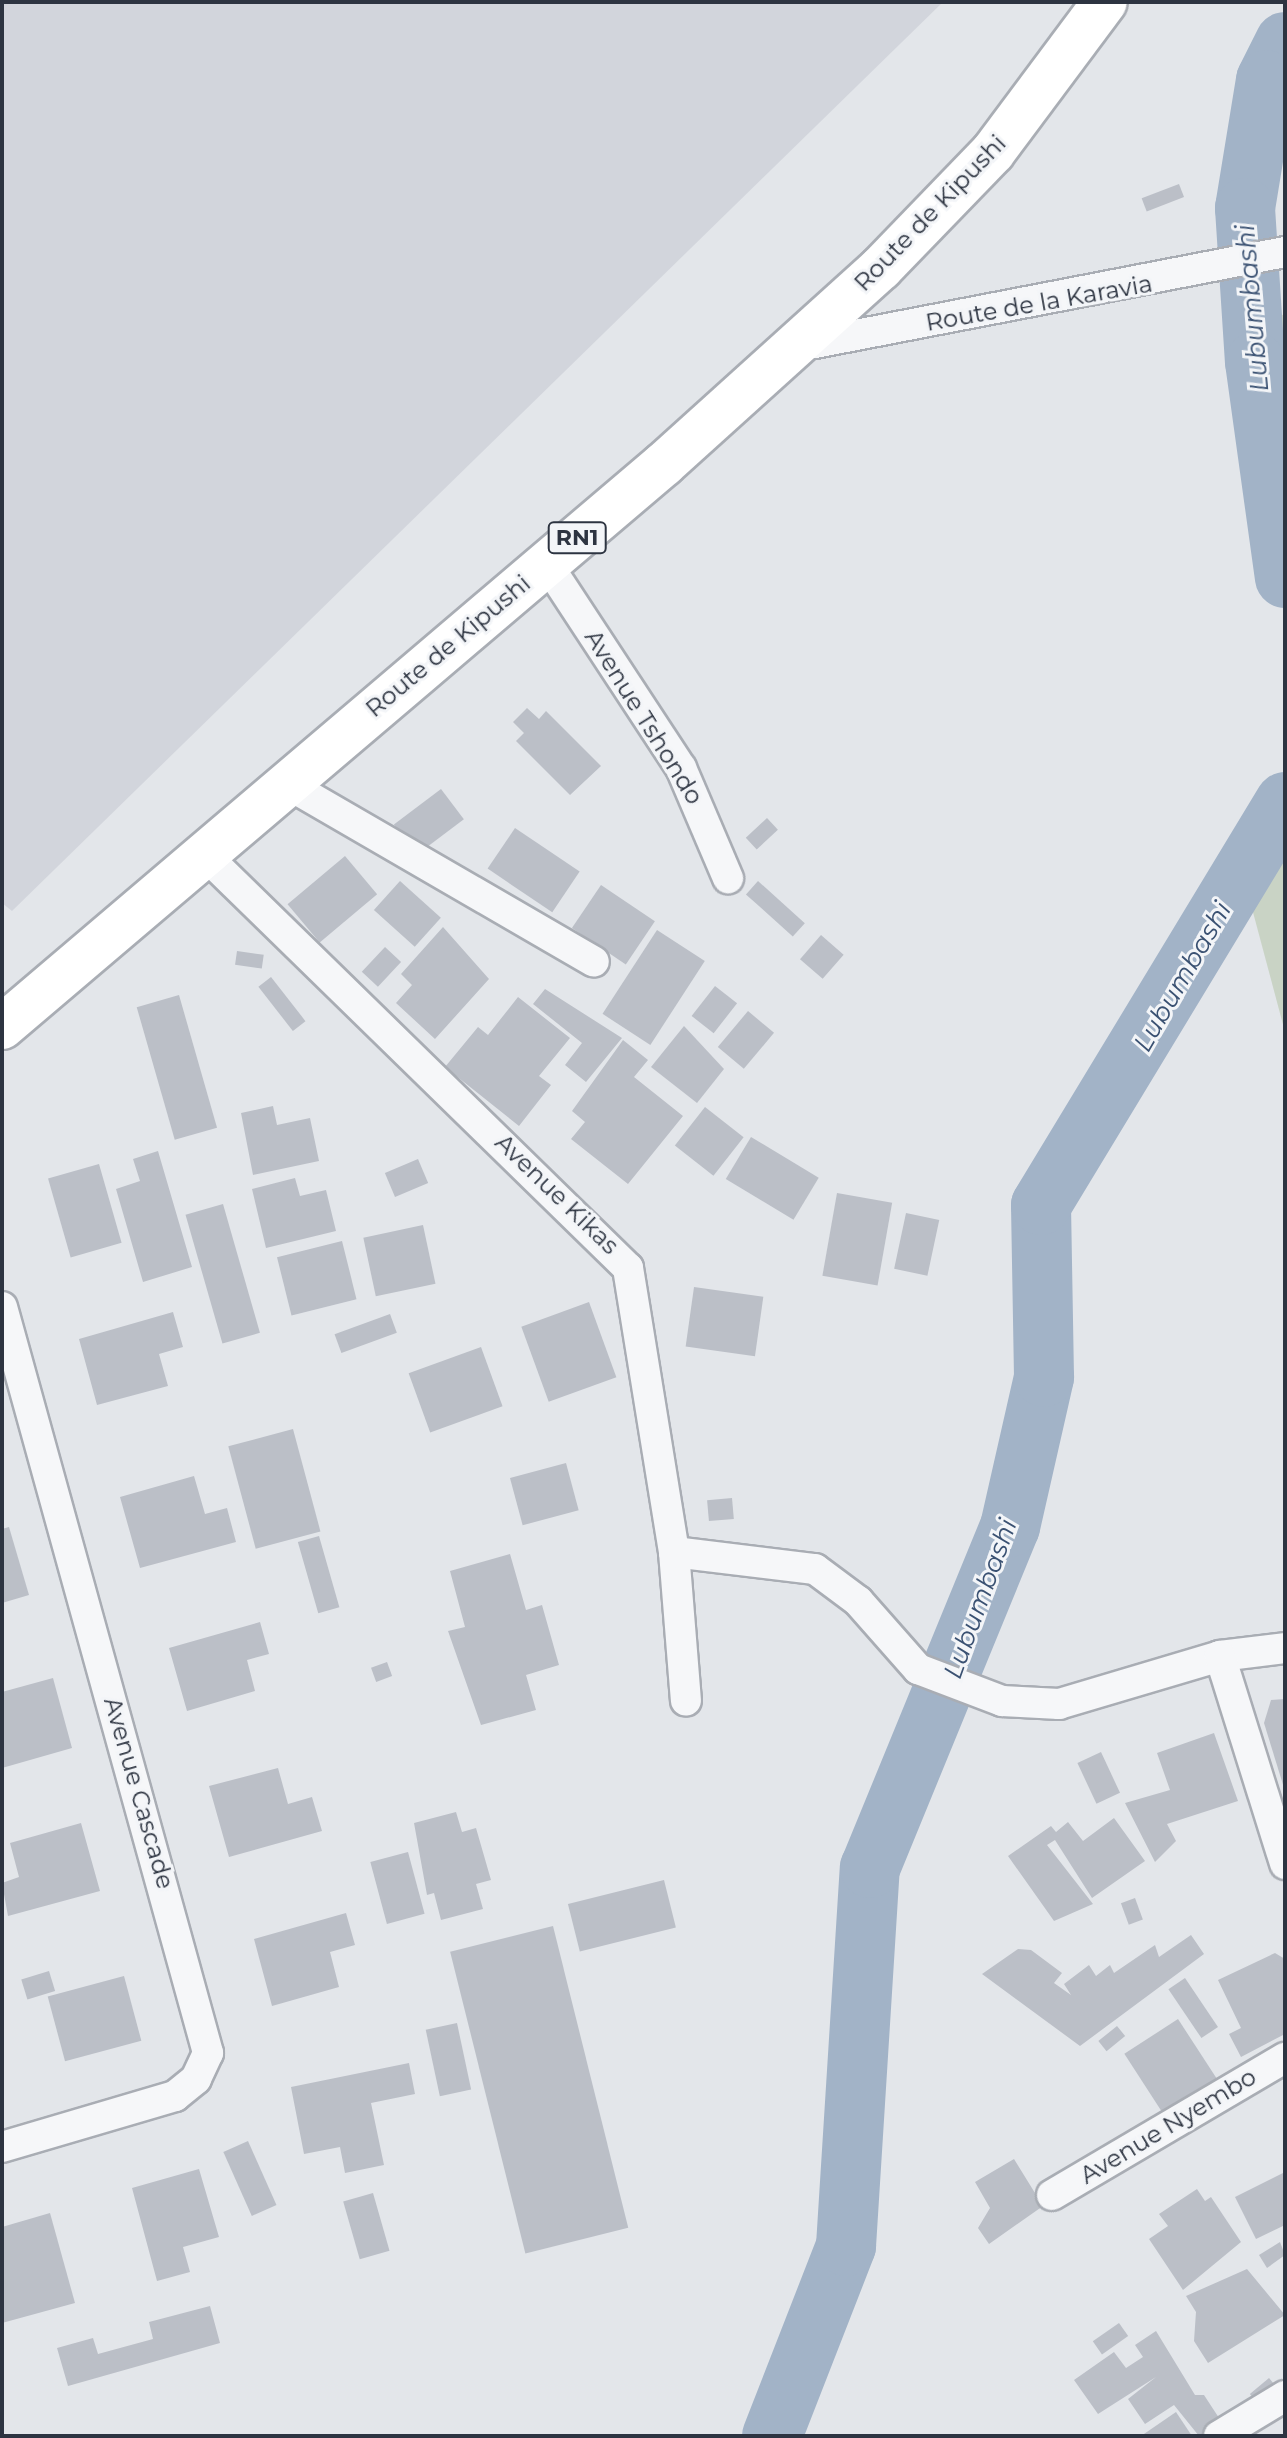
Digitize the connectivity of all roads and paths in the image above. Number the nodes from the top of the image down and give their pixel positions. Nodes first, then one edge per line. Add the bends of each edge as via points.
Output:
1 (1105, 2) edge
2 (1285, 252) edge
3 (792, 347) junction
4 (547, 564) junction
5 (284, 782) junction
6 (203, 853) junction
7 (728, 878) dead end
8 (594, 962) dead end
9 (2, 1027) edge
10 (2, 1307) edge
11 (674, 1552) junction
12 (1285, 1648) edge
13 (1220, 1656) junction
14 (686, 1701) dead end
15 (1285, 1864) edge
16 (1285, 2058) edge
17 (2, 2147) edge
18 (1052, 2195) dead end
19 (1285, 2396) edge
20 (1219, 2436) edge

1 - 3 highway, Route de Kipushi / RN1 via 993,152
2 - 3 street, Route de la Karavia via 1193,274
3 - 4 highway, Route de Kipushi / RN1
4 - 5 highway, Route de Kipushi / RN1
4 - 7 street, Avenue Tshondo via 681,768
5 - 6 highway, Route de Kipushi / RN1
5 - 8 street
6 - 9 highway, Route de Kipushi / RN1
6 - 11 street, Avenue Kikas via 619,1252 635,1290
10 - 17 street, Avenue Cascade via 208,2044 196,2079 175,2096
11 - 13 street via 815,1569 858,1601 918,1669 984,1696 1059,1704
11 - 14 street, Avenue Kikas
12 - 13 street
13 - 15 street
16 - 18 street, Avenue Nyembo
19 - 20 street

